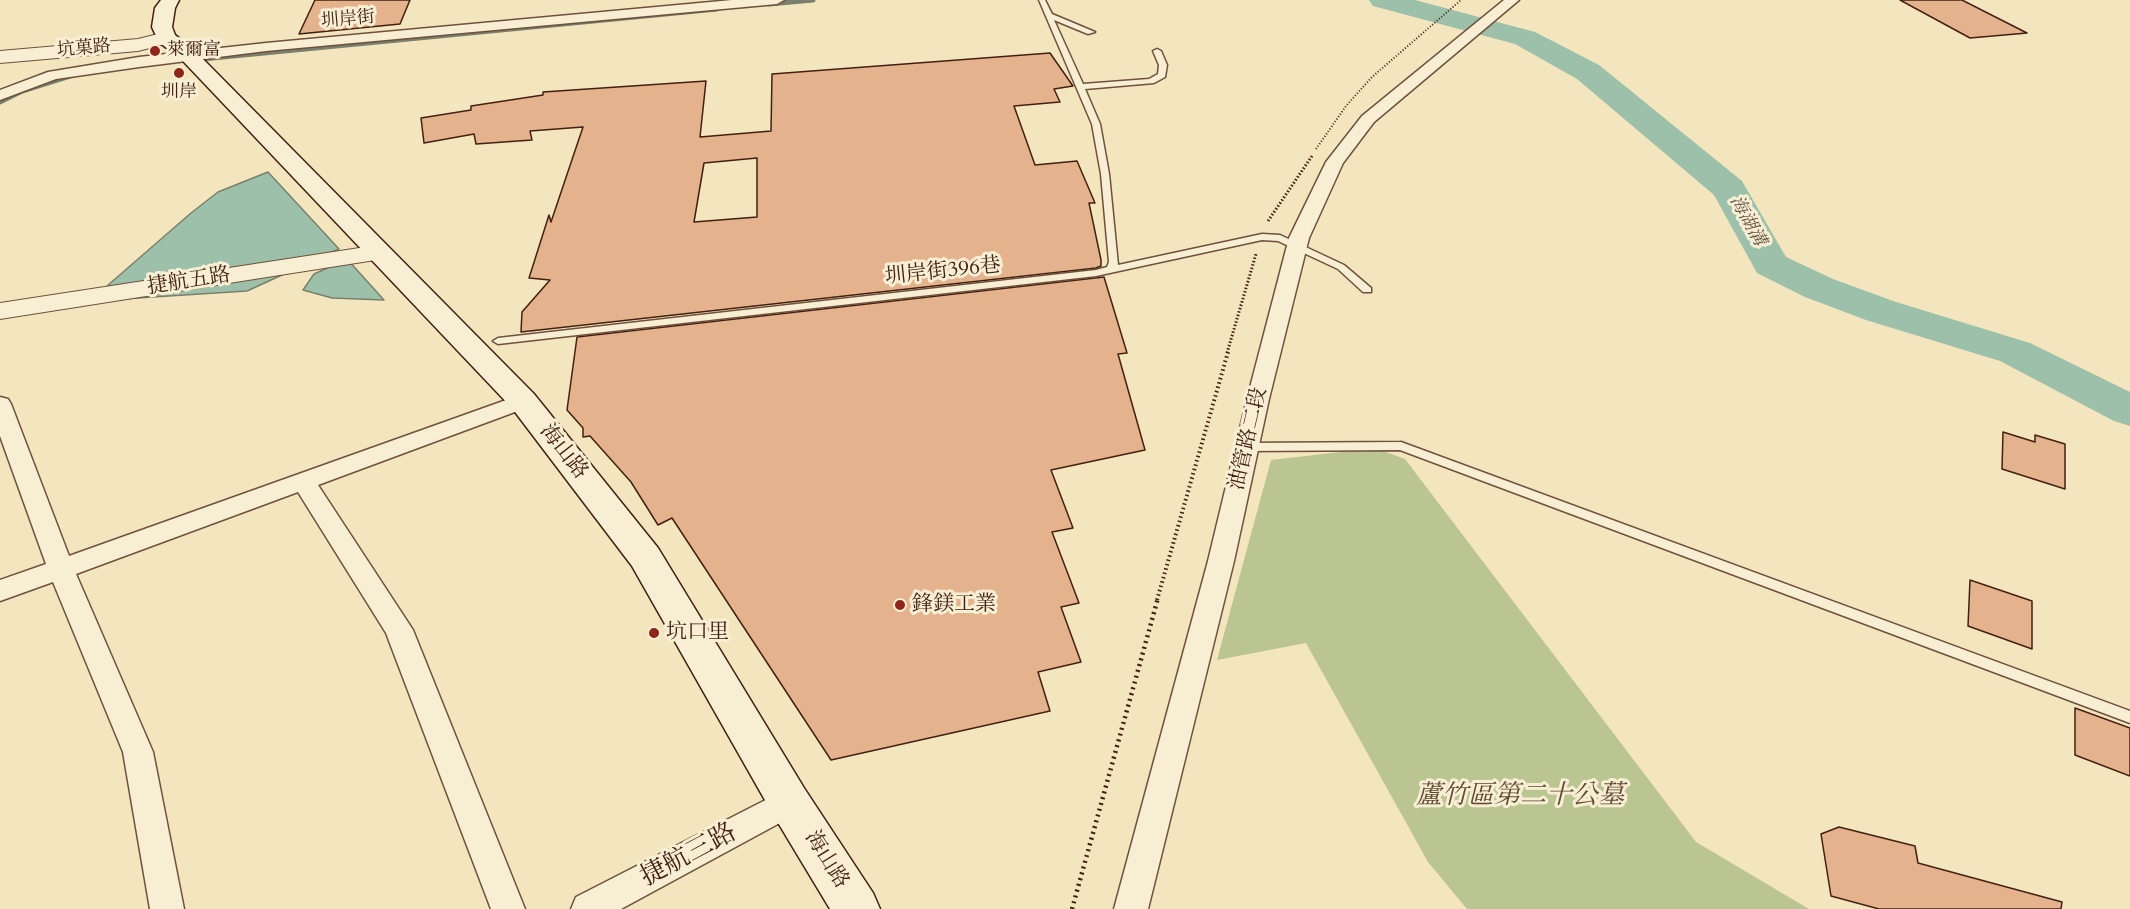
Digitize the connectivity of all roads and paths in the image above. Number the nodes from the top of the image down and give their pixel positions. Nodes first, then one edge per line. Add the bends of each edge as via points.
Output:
1 (170, 0) edge
2 (777, 0) edge
3 (1042, 0) edge
4 (1461, 0) edge
5 (1512, 0) edge
6 (1048, 15) junction
7 (1091, 32) dead end
8 (178, 48) junction
9 (1157, 51) dead end
10 (0, 57) edge
11 (1080, 87) junction
12 (0, 95) edge
13 (1262, 237) junction
14 (1297, 244) junction
15 (373, 246) junction
16 (1111, 269) junction
17 (1367, 290) dead end
18 (0, 296) edge
19 (0, 311) edge
20 (498, 341) dead end
21 (523, 401) junction
22 (0, 404) edge
23 (1247, 447) junction
24 (304, 482) junction
25 (61, 570) junction
26 (0, 591) edge
27 (2130, 717) edge
28 (789, 802) junction
29 (167, 909) edge
30 (508, 909) edge
31 (588, 909) edge
32 (856, 909) edge
33 (1072, 909) edge
34 (1131, 909) edge

1 - 8 main road via 162,27
2 - 8 street, 圳岸街 via 266,47
3 - 6 lane
4 - 13 path via 1384,64 1346,106 1270,215
5 - 14 street, 油管路二段 via 1368,119 1335,162
6 - 7 lane
6 - 11 lane
8 - 10 street, 坑菓路 via 138,45
8 - 12 street, 圳岸街 via 53,75
8 - 15 main road, 海山路
9 - 11 lane via 1163,65 1162,75 1151,81
11 - 16 lane via 1096,123 1105,174 1114,262
13 - 14 lane
13 - 16 lane, 圳岸街396巷
13 - 33 path
14 - 17 lane via 1341,267
14 - 23 street, 油管路二段
15 - 18 street, 捷航五路
15 - 19 street, 捷航五路
15 - 21 main road, 海山路
16 - 20 lane, 圳岸街396巷
21 - 24 street
21 - 28 main road, 海山路 via 645,557
22 - 25 street
23 - 27 lane via 1401,446
23 - 34 street, 油管路二段
24 - 25 street
24 - 30 street via 399,630
25 - 26 street
25 - 29 street via 138,752
28 - 31 street, 捷航三路
28 - 32 main road, 海山路

